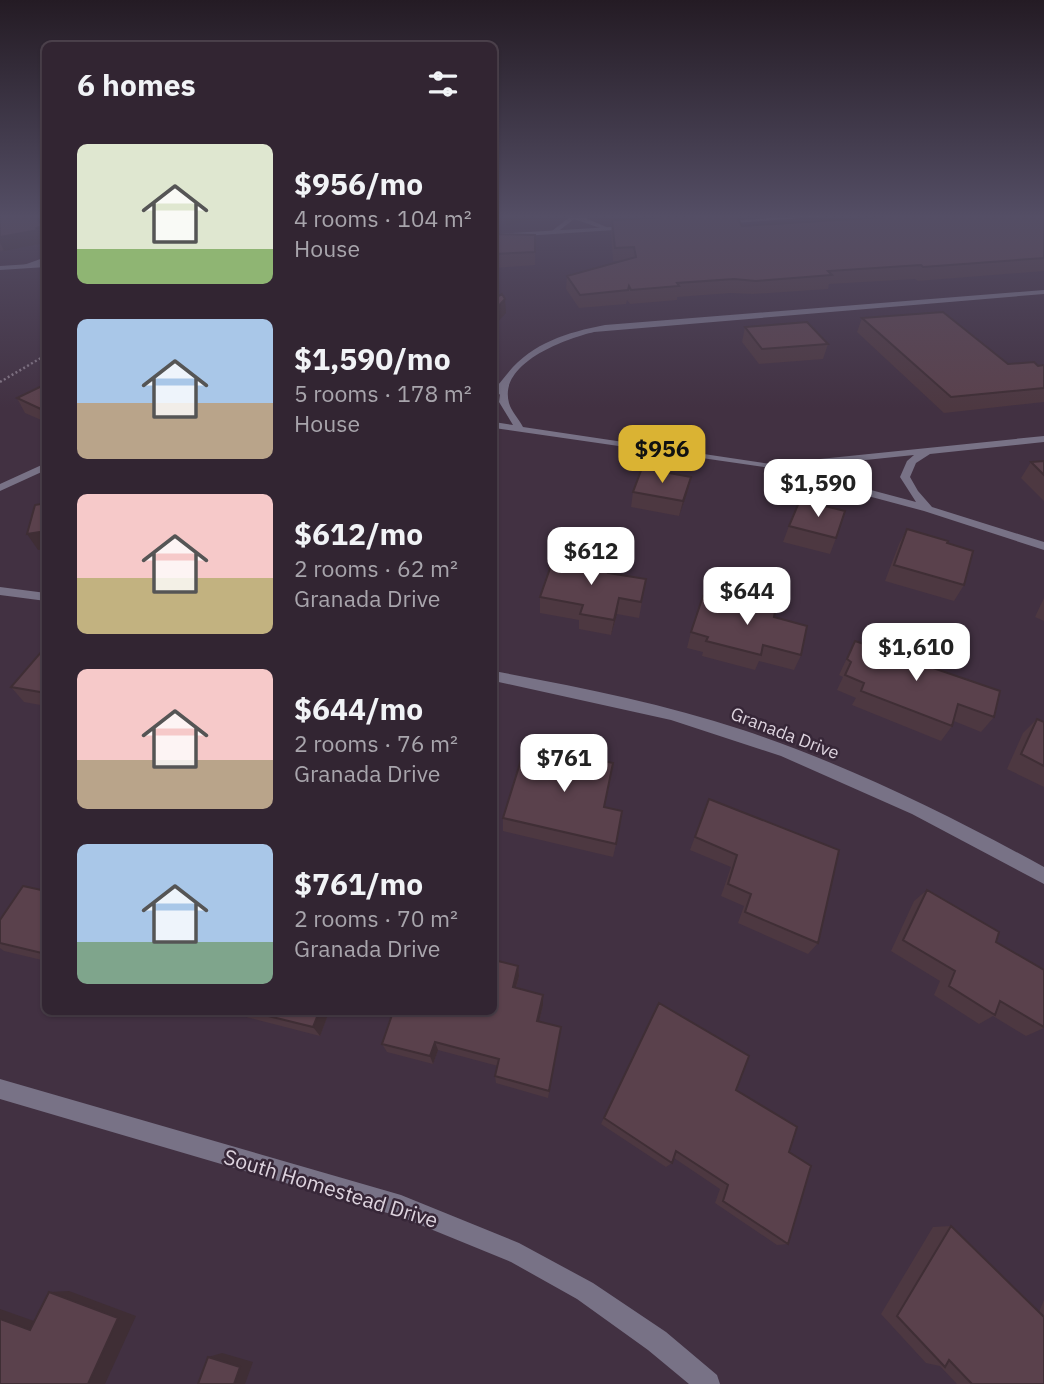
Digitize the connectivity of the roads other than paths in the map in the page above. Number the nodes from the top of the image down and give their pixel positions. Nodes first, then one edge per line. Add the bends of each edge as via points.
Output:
1 (1044, 292) edge
2 (506, 383) junction
3 (497, 392) edge
4 (497, 425) edge
5 (520, 429) junction
6 (1044, 439) edge
7 (928, 451) junction
8 (771, 467) junction
9 (42, 468) edge
10 (0, 488) edge
11 (928, 509) junction
12 (1044, 546) edge
13 (0, 591) edge
14 (42, 596) edge
15 (497, 677) edge
16 (1044, 876) edge
17 (0, 1089) edge
18 (708, 1384) edge

1 - 2 street via 605,327 538,349
2 - 3 street
2 - 5 street via 504,402
4 - 5 street
5 - 8 street
6 - 7 street
7 - 8 street
7 - 11 street via 912,461 905,477
8 - 11 street
9 - 10 street
11 - 12 street
13 - 14 street
15 - 16 street, Granada Drive via 618,700 743,736 856,780
17 - 18 street, South Homestead Drive via 401,1206 519,1254 585,1291

